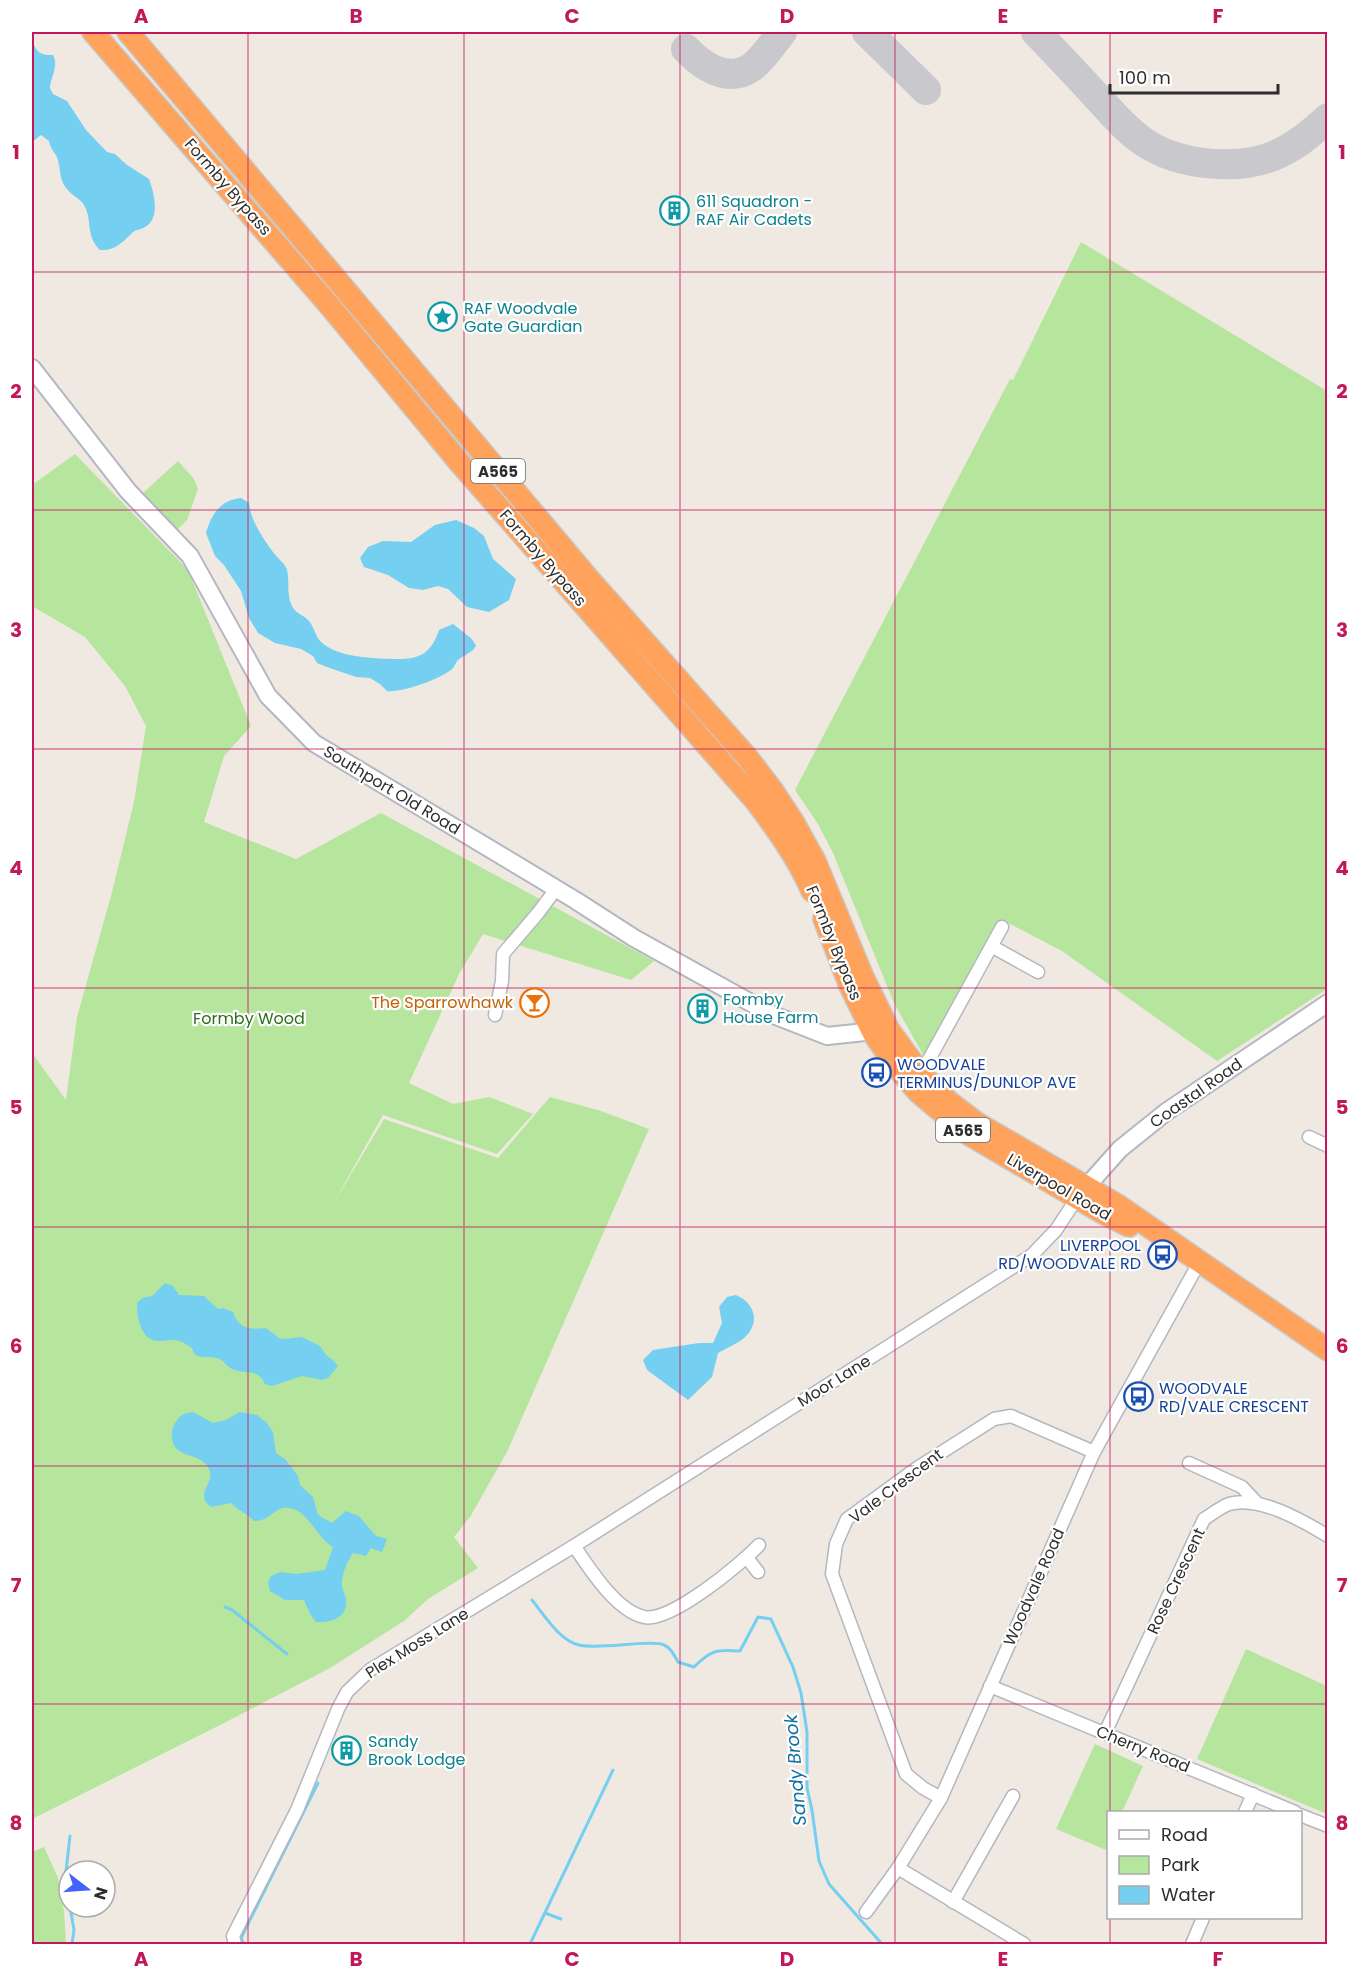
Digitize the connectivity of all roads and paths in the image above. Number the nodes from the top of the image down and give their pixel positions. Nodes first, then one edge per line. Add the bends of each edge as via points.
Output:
1 (93, 32) edge
2 (128, 32) edge
3 (32, 368) edge
4 (432, 392) junction
5 (490, 498) junction
6 (556, 889) junction
7 (1002, 927) dead end
8 (993, 947) junction
9 (1038, 972) dead end
10 (1328, 1003) edge
11 (495, 1015) dead end
12 (881, 1031) junction
13 (921, 1074) junction
14 (1309, 1137) dead end
15 (1328, 1146) edge
16 (1082, 1192) junction
17 (1200, 1261) junction
18 (1328, 1350) edge
19 (1094, 1452) junction
20 (1190, 1463) dead end
21 (1257, 1503) junction
22 (1328, 1536) edge
23 (759, 1545) dead end
24 (574, 1546) junction
25 (747, 1558) junction
26 (758, 1572) dead end
27 (990, 1686) junction
28 (1105, 1733) junction
29 (1253, 1794) junction
30 (1012, 1796) dead end
31 (941, 1798) junction
32 (1245, 1811) edge
33 (1293, 1811) edge
34 (1302, 1816) edge
35 (1328, 1826) edge
36 (898, 1868) junction
37 (953, 1902) junction
38 (866, 1912) dead end
39 (1202, 1919) edge
40 (235, 1944) edge
41 (1024, 1944) edge
42 (1192, 1944) edge

1 - 5 highway, Formby Bypass / A565 via 330,305
2 - 4 highway, Formby Bypass / A565
3 - 6 street, Southport Old Road via 129,491 190,556 268,696 314,744
4 - 5 highway via 426,405 468,456
4 - 12 highway, Formby Bypass / A565 via 773,791 815,861
5 - 12 highway, Formby Bypass / A565 via 777,829 802,867 850,986
6 - 11 street via 503,954
6 - 12 street, Southport Old Road via 634,938 771,1014 827,1036
7 - 8 street
8 - 9 street
8 - 13 street
10 - 16 street, Coastal Road via 1166,1112 1120,1149
12 - 13 highway, Liverpool Road / A565
12 - 16 highway, Liverpool Road / A565 via 899,1070 918,1092 968,1134
13 - 16 highway, Liverpool Road / A565 via 977,1123
14 - 15 street
16 - 17 highway, Liverpool Road / A565 via 1116,1220 1182,1248
16 - 24 street, Moor Lane via 1056,1230 1032,1255
17 - 18 highway, Liverpool Road / A565
17 - 19 street, Woodvale Road
19 - 27 street, Woodvale Road
19 - 31 street, Vale Crescent via 1011,1416 994,1419 917,1467 847,1519 836,1544 832,1574 906,1774
20 - 21 street via 1242,1487
21 - 22 street, Rose Crescent
21 - 28 street, Rose Crescent via 1230,1504 1204,1519
23 - 25 street
24 - 25 street via 606,1590 646,1618 681,1606
24 - 40 street, Plex Moss Lane via 370,1670 347,1692 297,1810 233,1936
25 - 26 street
27 - 28 street, Cherry Road
27 - 31 street, Woodvale Road
28 - 29 street, Cherry Road
29 - 32 street
29 - 33 street, Cherry Road
30 - 37 street
31 - 36 street, Woodvale Road
34 - 35 street
36 - 37 street
36 - 38 street, Woodvale Road
37 - 41 street
39 - 42 street

